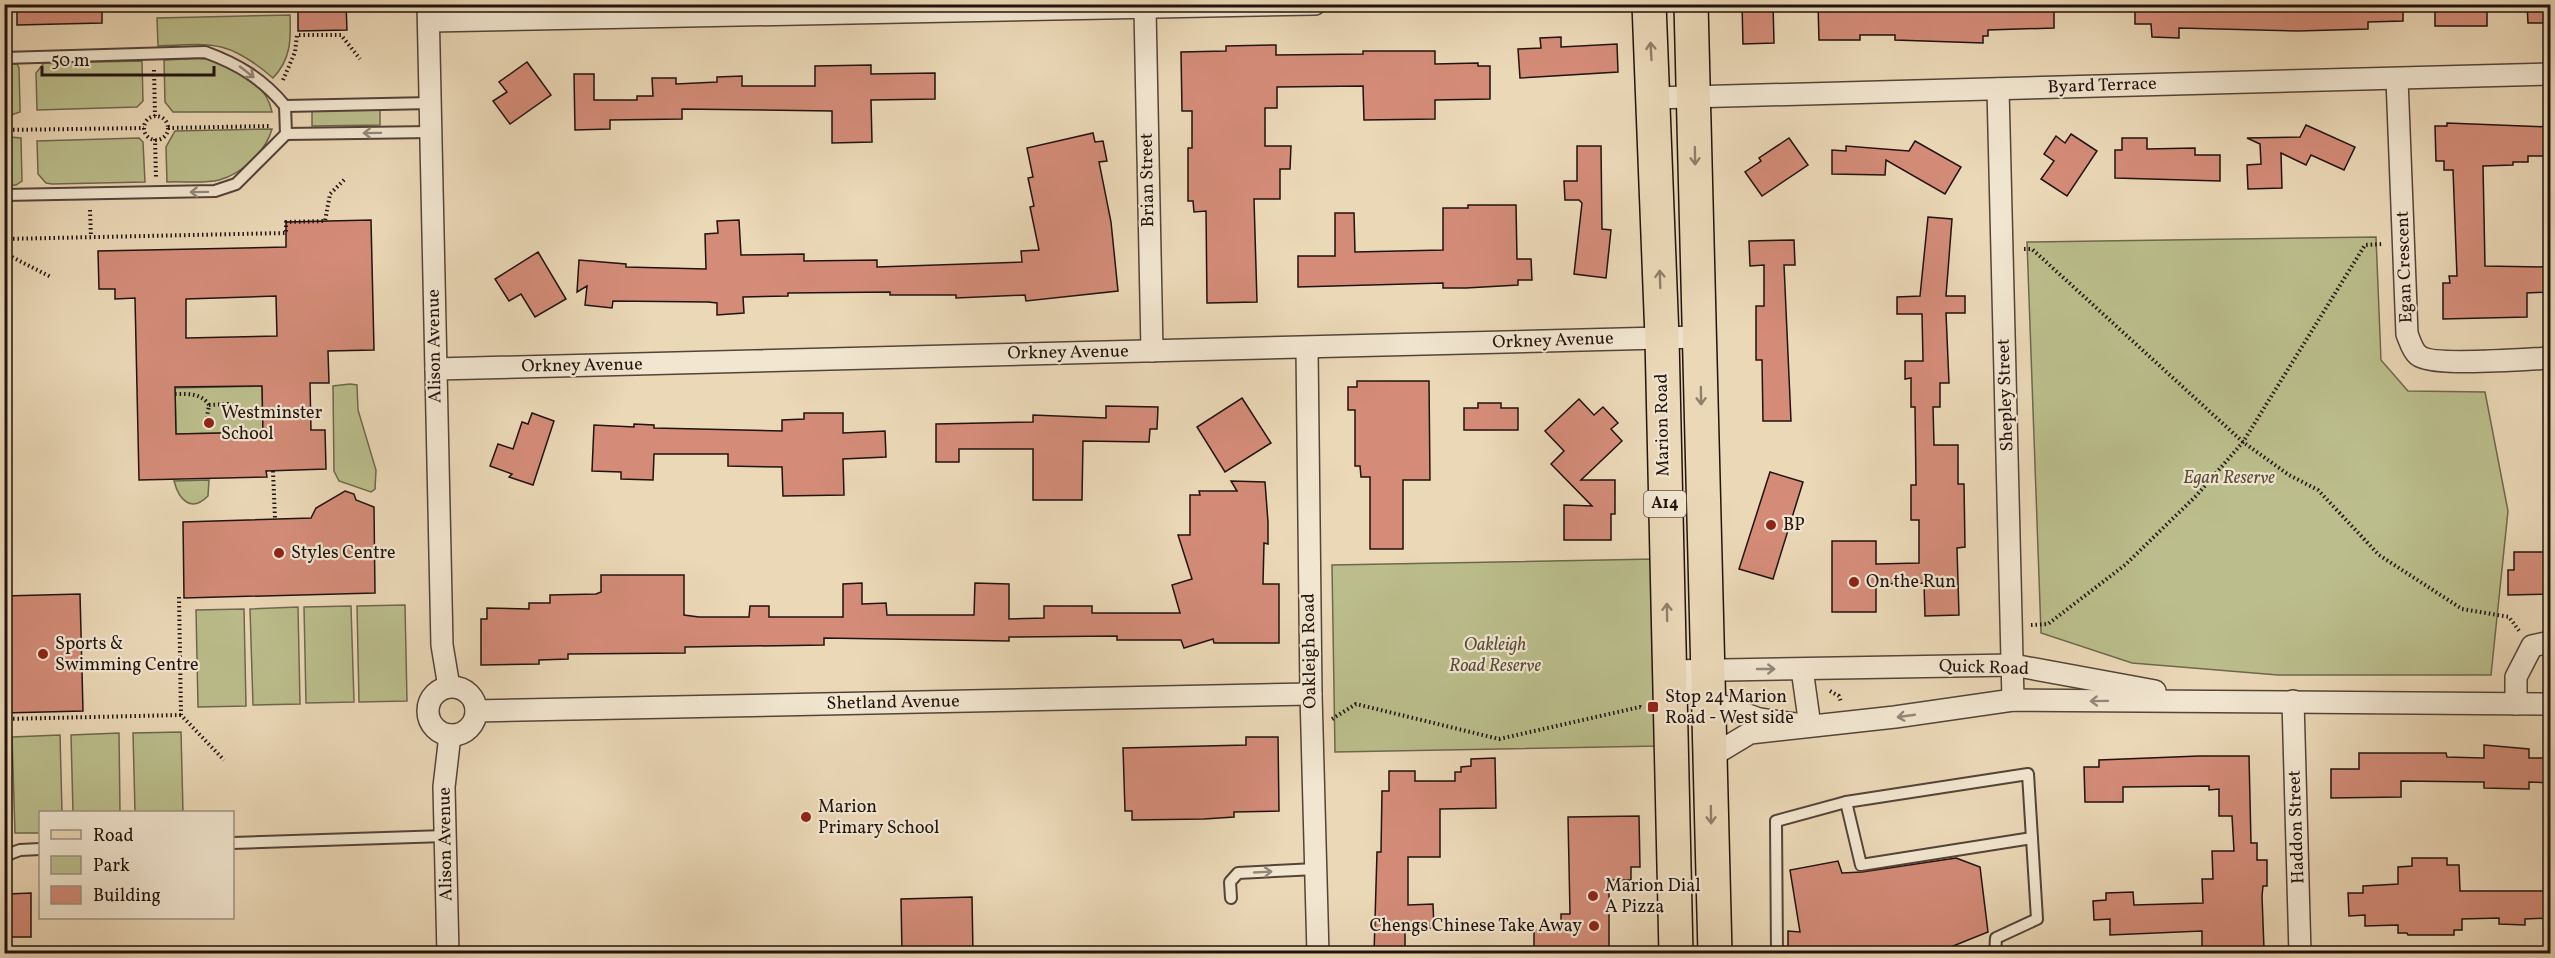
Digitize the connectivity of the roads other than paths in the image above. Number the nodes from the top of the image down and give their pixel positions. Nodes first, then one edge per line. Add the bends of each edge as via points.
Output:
1 (1315, 4) edge
2 (1649, 4) edge
3 (1691, 4) edge
4 (1145, 9) junction
5 (429, 13) edge
6 (4, 58) edge
7 (2550, 75) edge
8 (2397, 79) junction
9 (1998, 89) junction
10 (1693, 97) junction
11 (1653, 98) junction
12 (431, 103) junction
13 (285, 106) junction
14 (286, 130) junction
15 (431, 132) junction
16 (4, 195) edge
17 (1699, 337) junction
18 (1662, 338) junction
19 (1307, 348) junction
20 (1152, 351) junction
21 (2550, 358) edge
22 (436, 369) junction
23 (2541, 644) edge
24 (2013, 665) junction
25 (1707, 669) junction
26 (1802, 669) junction
27 (1668, 671) junction
28 (449, 687) junction
29 (1311, 694) junction
30 (2200, 699) junction
31 (2013, 700) junction
32 (2294, 701) junction
33 (1708, 702) junction
34 (2516, 704) junction
35 (2550, 704) edge
36 (476, 711) junction
37 (1810, 726) junction
38 (450, 735) junction
39 (1710, 757) junction
40 (1846, 802) junction
41 (445, 836) junction
42 (2032, 838) junction
43 (234, 843) edge
44 (39, 849) edge
45 (4, 856) edge
46 (1316, 869) junction
47 (1231, 898) dead end
48 (448, 954) edge
49 (1318, 954) edge
50 (1676, 954) edge
51 (1715, 954) edge
52 (1778, 954) edge
53 (1995, 954) edge
54 (2300, 954) edge

1 - 4 street
11 -> 2 main road, Marion Road / A14
3 - 10 main road, A14
4 - 5 street
4 - 20 street, Brian Street
5 - 12 street, Alison Avenue
6 -> 13 lane via 205,52 236,63
7 - 8 street, Byard Terrace
8 - 9 street, Byard Terrace
8 - 21 street, Egan Crescent via 2407,334 2416,354 2436,362
9 - 10 street, Byard Terrace
9 - 24 street, Shepley Street
10 - 11 street, Byard Terrace
10 -> 17 main road, A14
18 -> 11 main road, Marion Road / A14
12 - 13 lane
12 - 15 street, Alison Avenue
13 - 14 lane
15 -> 14 lane
14 -> 16 lane via 236,184 215,191
15 - 22 street, Alison Avenue
17 - 18 street, Orkney Avenue
17 -> 25 main road, A14
18 - 19 street, Orkney Avenue
27 -> 18 main road, Marion Road / A14
19 - 20 street, Orkney Avenue
19 - 29 street, Oakleigh Road
20 - 22 street, Orkney Avenue
22 - 28 street, Alison Avenue via 442,645
23 - 34 street via 2516,677
24 - 26 street, Quick Road
24 - 30 street, Quick Road
24 - 31 street, Shepley Street
25 -> 26 street, Quick Road
25 - 27 street, Quick Road
25 - 33 main road, A14
26 - 37 street
27 - 33 street, Quick Road
27 - 50 main road, Marion Road / A14
28 - 36 street via 467,692
28 - 38 street via 430,699 428,714 437,731
29 - 36 street, Shetland Avenue
29 - 46 street, Oakleigh Road
30 -> 31 street, Quick Road
30 - 32 street, Quick Road
31 -> 37 street, Quick Road
32 - 34 street, Quick Road
32 - 54 street, Haddon Street
33 - 37 street, Quick Road via 1759,719
33 - 39 main road, A14
34 - 35 street, Quick Road
36 - 38 street via 466,731
37 - 39 street, Quick Road via 1750,733
38 - 41 street, Alison Avenue via 444,787
39 -> 51 main road, A14
40 - 42 lane via 1861,865
40 - 42 lane via 2028,774
40 - 52 lane via 1776,821
41 - 43 lane
41 - 48 street, Alison Avenue
42 - 53 lane via 2037,919 1996,938
44 - 45 lane
47 -> 46 lane via 1230,882 1238,873
46 - 49 street, Oakleigh Road

